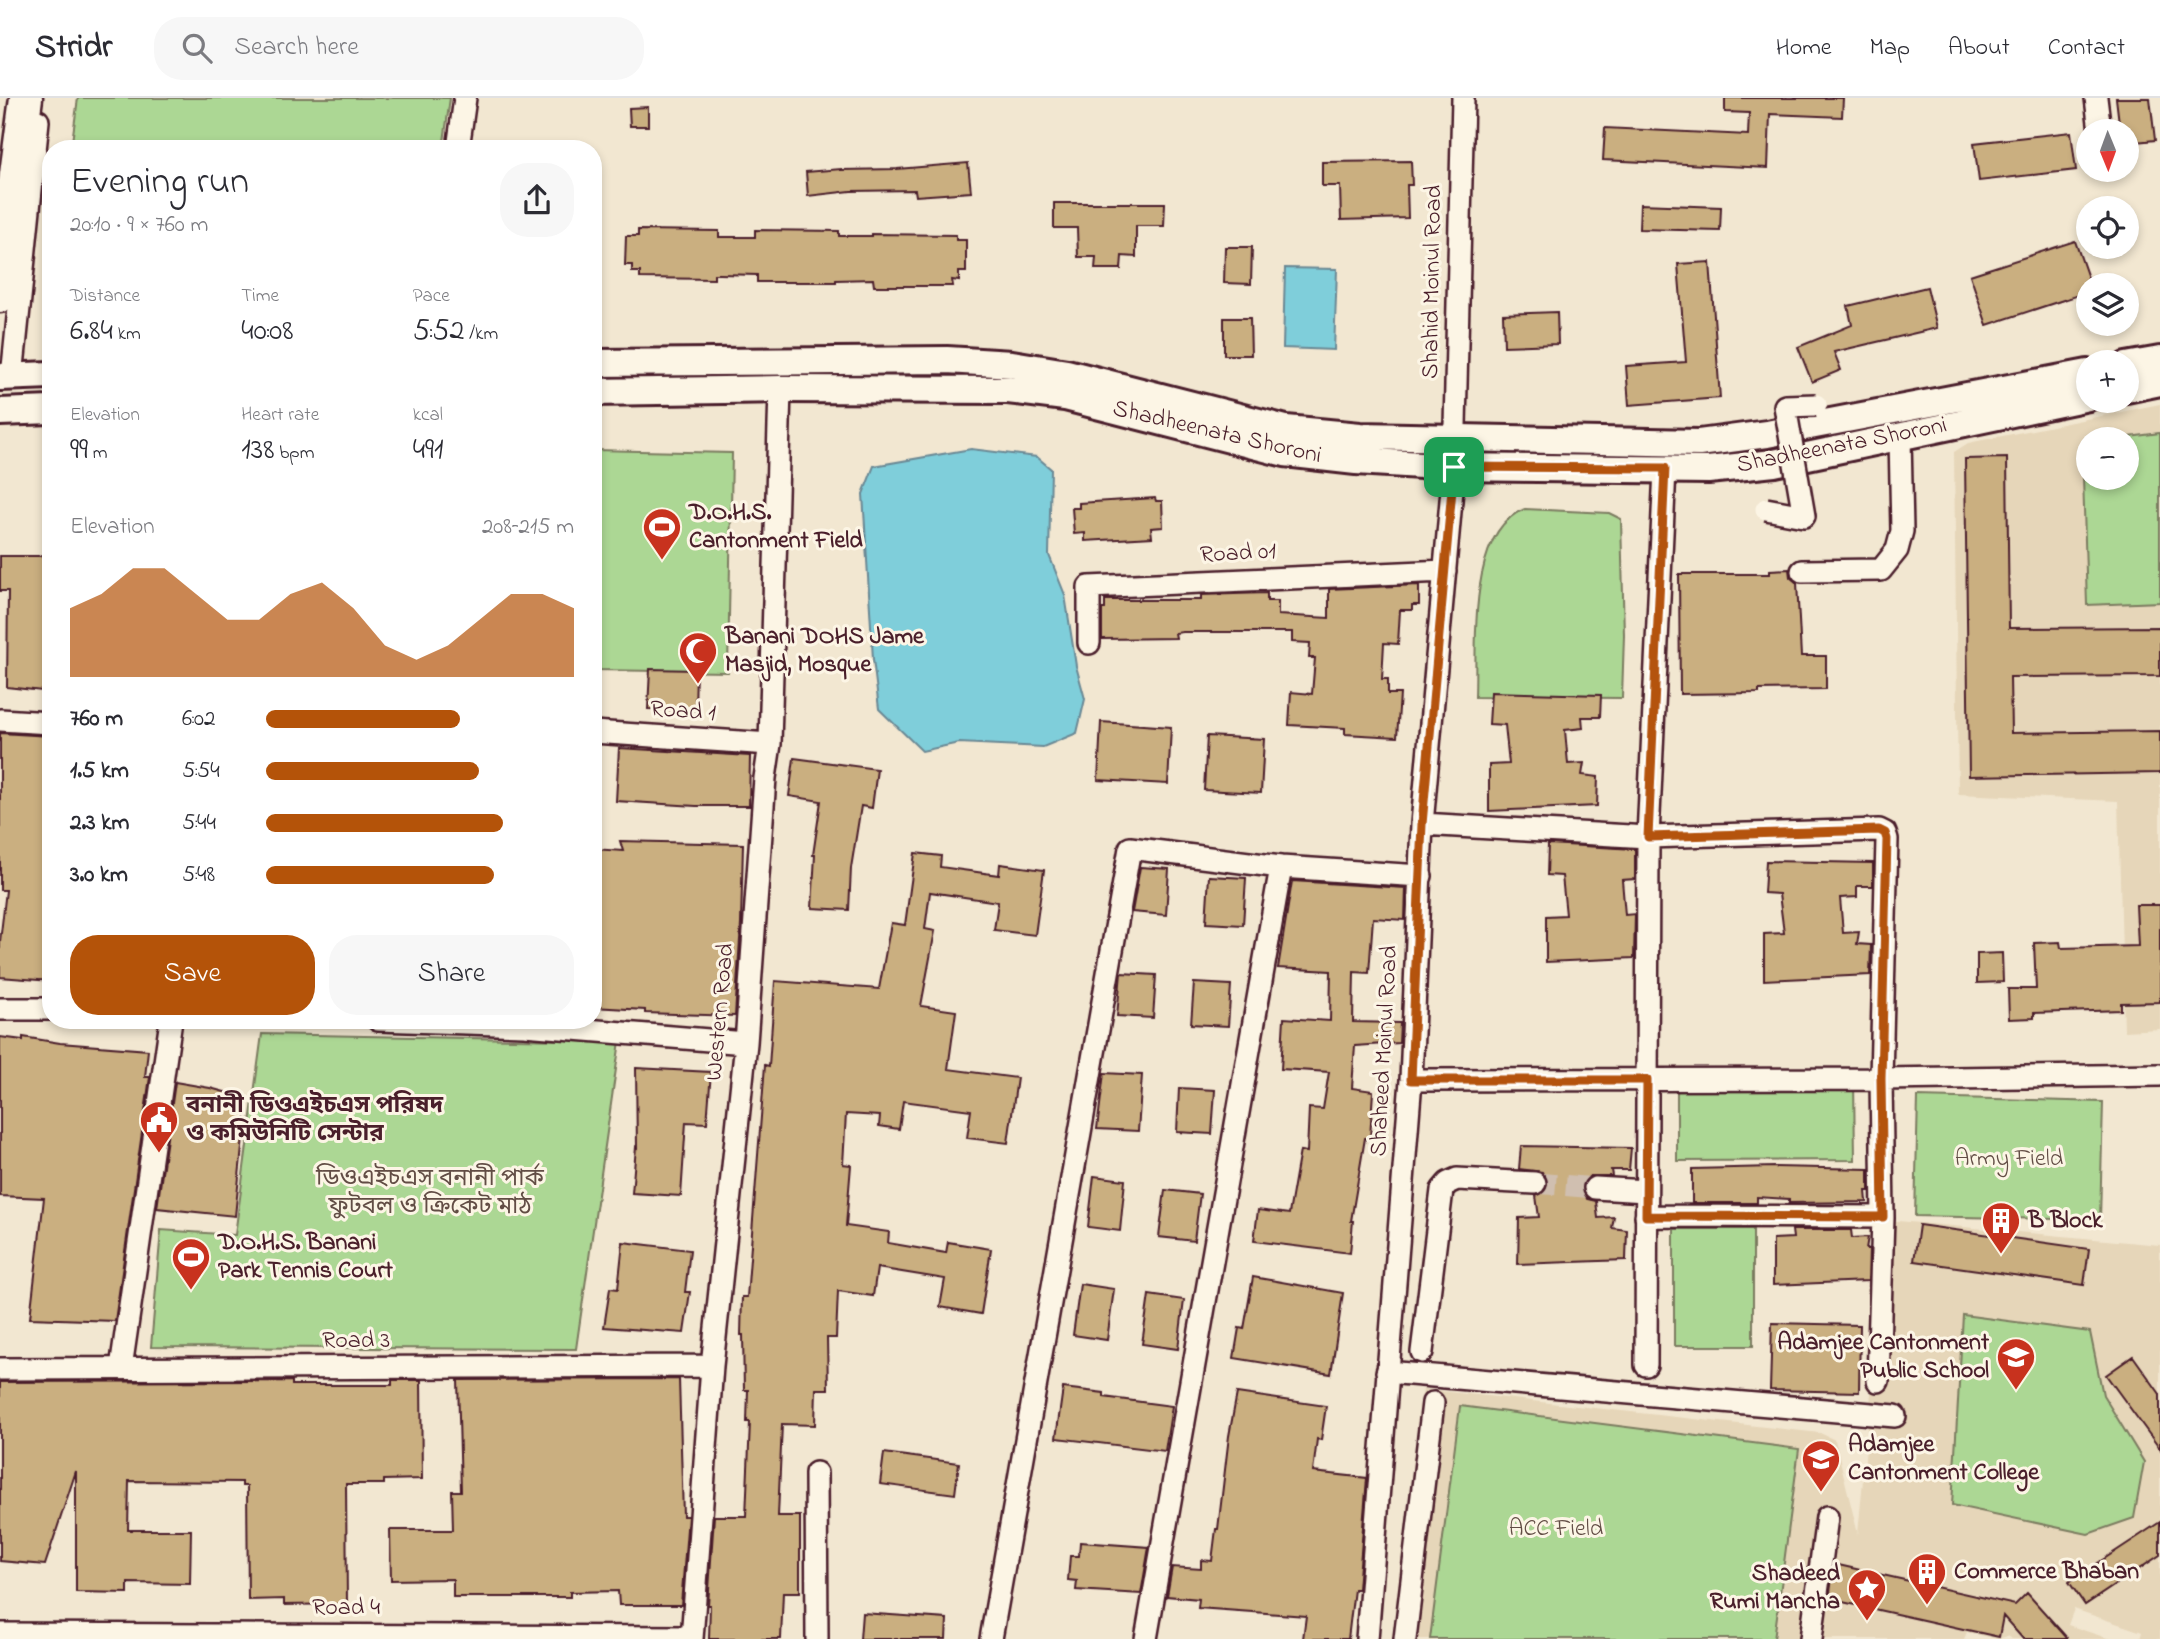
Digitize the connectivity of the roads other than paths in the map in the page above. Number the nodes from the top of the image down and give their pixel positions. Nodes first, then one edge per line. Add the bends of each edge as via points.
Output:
1 (26, 98) edge
2 (41, 98) edge
3 (465, 98) edge
4 (1463, 98) edge
5 (2096, 98) edge
6 (2099, 119) edge
7 (459, 140) edge
8 (0, 296) edge
9 (2160, 360) edge
10 (602, 363) edge
11 (2139, 364) edge
12 (42, 375) edge
13 (2076, 375) edge
14 (6, 377) edge
15 (2160, 382) edge
16 (2139, 386) edge
17 (780, 389) junction
18 (602, 392) edge
19 (2076, 400) edge
20 (1816, 405) dead end
21 (42, 411) edge
22 (0, 412) edge
23 (1900, 437) junction
24 (1455, 438) junction
25 (1454, 467) junction
26 (1665, 468) junction
27 (1766, 509) dead end
28 (1445, 571) junction
29 (1802, 571) dead end
30 (1088, 643) dead end
31 (0, 720) edge
32 (42, 722) edge
33 (602, 733) edge
34 (770, 744) junction
35 (1422, 824) junction
36 (1648, 837) junction
37 (1281, 867) junction
38 (1421, 876) junction
39 (0, 1009) edge
40 (42, 1009) edge
41 (170, 1029) edge
42 (591, 1029) edge
43 (746, 1043) junction
44 (2160, 1075) edge
45 (1881, 1079) junction
46 (1411, 1080) junction
47 (1647, 1080) junction
48 (1535, 1183) tunnel mouth
49 (1595, 1188) tunnel mouth
50 (1646, 1191) junction
51 (1646, 1216) junction
52 (1883, 1217) junction
53 (1422, 1352) dead end
54 (1646, 1365) dead end
55 (712, 1366) junction
56 (121, 1368) junction
57 (0, 1369) edge
58 (1387, 1372) junction
59 (1878, 1381) dead end
60 (1433, 1403) dead end
61 (1895, 1416) dead end
62 (816, 1473) dead end
63 (1827, 1517) dead end
64 (0, 1634) edge
65 (240, 1637) edge
66 (366, 1637) edge
67 (692, 1638) edge
68 (817, 1639) edge
69 (991, 1639) edge
70 (1146, 1639) edge
71 (1367, 1639) edge
72 (1405, 1639) edge
73 (1811, 1639) edge

1 - 8 highway
2 - 14 street
3 - 7 street
4 - 24 street, Shahid Moinul Road
5 - 6 street
9 - 11 main road
10 - 24 main road, Shadheenata Shoroni via 947,360 1012,364 1067,373 1286,429
12 - 14 main road
13 - 24 main road, Shadheenata Shoroni via 1767,435 1699,443
15 - 16 main road
17 - 18 main road, Shadheenata Shoroni
17 - 25 main road, Shadheenata Shoroni via 1008,390 1065,397 1285,453
17 - 34 street, Western Road
19 - 23 main road, Shadheenata Shoroni
20 - 27 street, bridge via 1785,406 1804,516
21 - 22 main road
23 - 26 main road, Shadheenata Shoroni via 1774,463 1708,470
23 - 29 street via 1902,531 1897,550 1881,570
24 - 25 street, Shahid Moinul Road
25 - 26 main road, Shadheenata Shoroni
25 - 28 street, Shaheed Moinul Road
26 - 36 street
28 - 30 street, Road 01 via 1088,587
28 - 35 street, Shaheed Moinul Road
31 - 32 street
33 - 34 street, Road 1
34 - 43 street, Western Road
35 - 36 street
35 - 38 street, Shaheed Moinul Road
36 - 45 street via 1885,833
36 - 47 street
37 - 38 street
37 - 69 street via 1130,848
37 - 70 street
38 - 46 street, Shaheed Moinul Road
39 - 40 street
41 - 56 street
42 - 43 street
43 - 55 street, Western Road
44 - 45 street
45 - 47 street
45 - 52 street
46 - 47 street
46 - 58 street, Shaheed Moinul Road
47 - 50 street
48 - 53 street via 1457,1178 1441,1191
49 - 50 street
50 - 51 street
51 - 52 street
51 - 54 street
52 - 59 street
55 - 56 street, Road 3
55 - 67 street, Western Road
56 - 57 street, Road 3
58 - 61 street
58 - 71 street, Shaheed Moinul Road
60 - 72 street
62 - 68 street
63 - 73 street
64 - 65 street, Road 4
65 - 66 street, Road 4
66 - 67 street, Road 4

